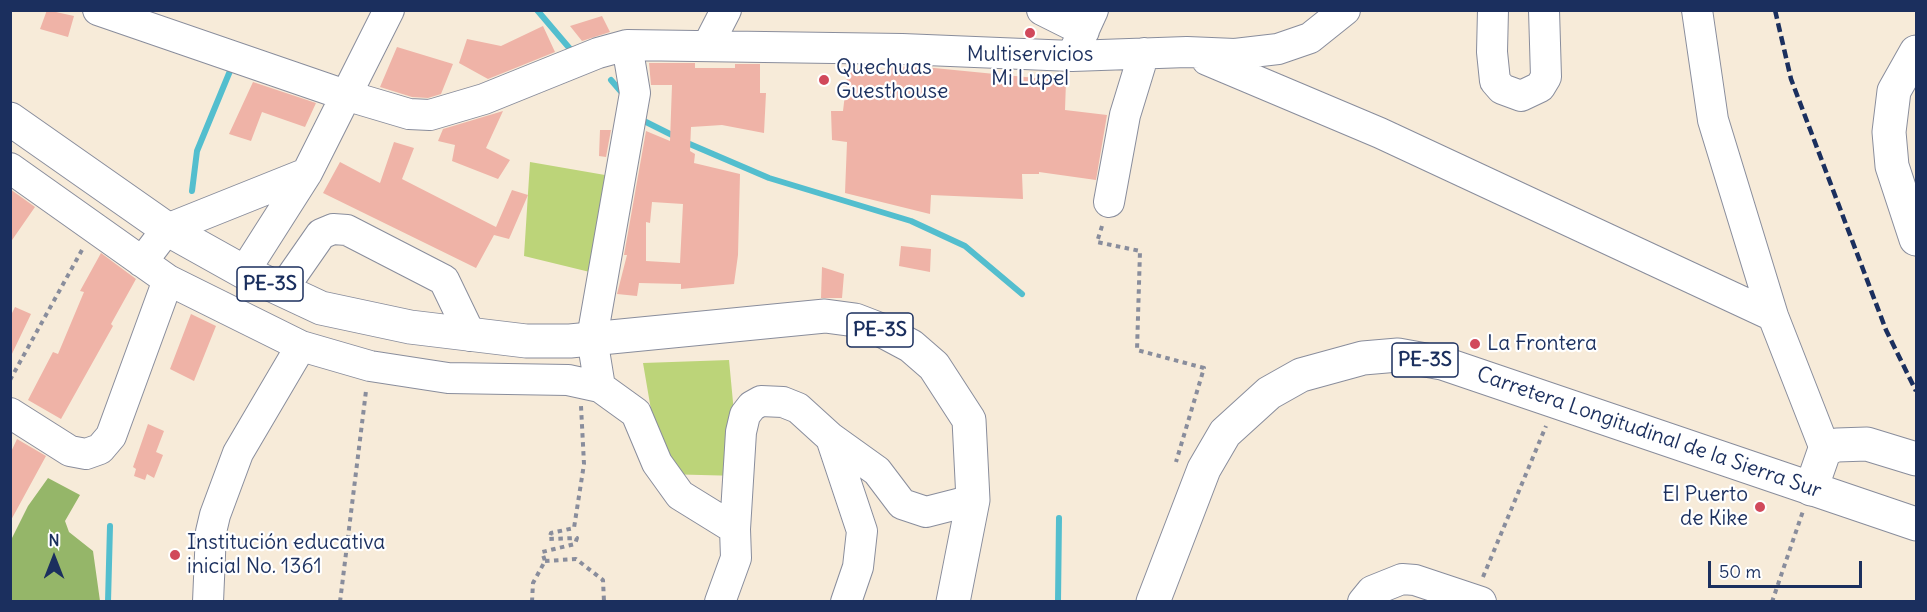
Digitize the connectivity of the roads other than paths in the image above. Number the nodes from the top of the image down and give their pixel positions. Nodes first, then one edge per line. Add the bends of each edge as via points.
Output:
1 (726, 10) edge
2 (1042, 10) edge
3 (1345, 10) edge
4 (1494, 10) edge
5 (1544, 10) edge
6 (1697, 10) edge
7 (116, 13) edge
8 (382, 23) edge
9 (1083, 33) edge
10 (627, 45) junction
11 (708, 45) junction
12 (1187, 52) junction
13 (1917, 52) edge
14 (1144, 53) junction
15 (345, 95) junction
16 (10, 119) edge
17 (10, 168) edge
18 (307, 173) junction
19 (1109, 202) road end
20 (167, 229) junction
21 (1917, 239) edge
22 (142, 262) junction
23 (244, 272) junction
24 (168, 280) junction
25 (282, 290) junction
26 (1773, 316) junction
27 (471, 336) junction
28 (592, 338) junction
29 (301, 346) junction
30 (590, 385) junction
31 (10, 413) edge
32 (831, 438) junction
33 (1825, 449) junction
34 (1917, 459) edge
35 (1811, 489) junction
36 (973, 500) junction
37 (1917, 524) edge
38 (735, 529) junction
39 (1478, 599) edge
40 (208, 602) edge
41 (720, 602) edge
42 (846, 602) edge
43 (953, 602) edge
44 (1153, 602) edge
45 (1363, 602) edge

1 - 11 street
2 - 9 street
3 - 12 street via 1310,38 1278,49 1235,54
4 - 5 street via 1495,81 1502,89 1521,96 1540,87 1546,77
6 - 26 street via 1713,120
7 - 15 street
8 - 15 street
9 - 11 street
9 - 14 street
10 - 11 street
10 - 15 street via 597,53 484,99 430,115 409,114
10 - 28 street via 635,93
12 - 14 street
12 - 26 street via 1380,133
13 - 21 main road via 1894,91 1889,132 1892,166
14 - 19 street via 1125,115
15 - 18 street
16 - 20 main road, PE-3S
17 - 22 street
18 - 20 street
18 - 23 street
20 - 22 street
20 - 23 main road, PE-3S
22 - 24 street
23 - 25 main road, PE-3S
24 - 29 street
24 - 31 street via 111,436 100,449 86,454 70,451
25 - 27 main road, PE-3S via 321,308
25 - 27 street via 321,234 333,229 347,230 444,280
26 - 33 street
27 - 28 main road, PE-3S via 526,341
28 - 30 street
28 - 36 main road, PE-3S via 825,316 855,320 881,330 911,346 934,366 969,420
29 - 30 street via 370,366 448,378 568,380
29 - 40 street via 238,453 215,515
30 - 38 street via 636,413 657,463 680,495
32 - 36 street via 877,471 902,504 926,512
32 - 38 street via 798,408 783,402 761,401 752,406 741,432
32 - 42 street via 862,531 858,567
33 - 34 main road via 1867,444
33 - 35 main road
35 - 37 main road, Carretera Longitudinal de la Sierra Sur / PE-3S
35 - 44 main road, Carretera Longitudinal de la Sierra Sur / PE-3S via 1442,363 1398,355 1363,358 1301,375 1269,393 1225,433 1204,469
36 - 43 main road, PE-3S
38 - 41 street via 736,558
39 - 45 street via 1402,579 1372,591

